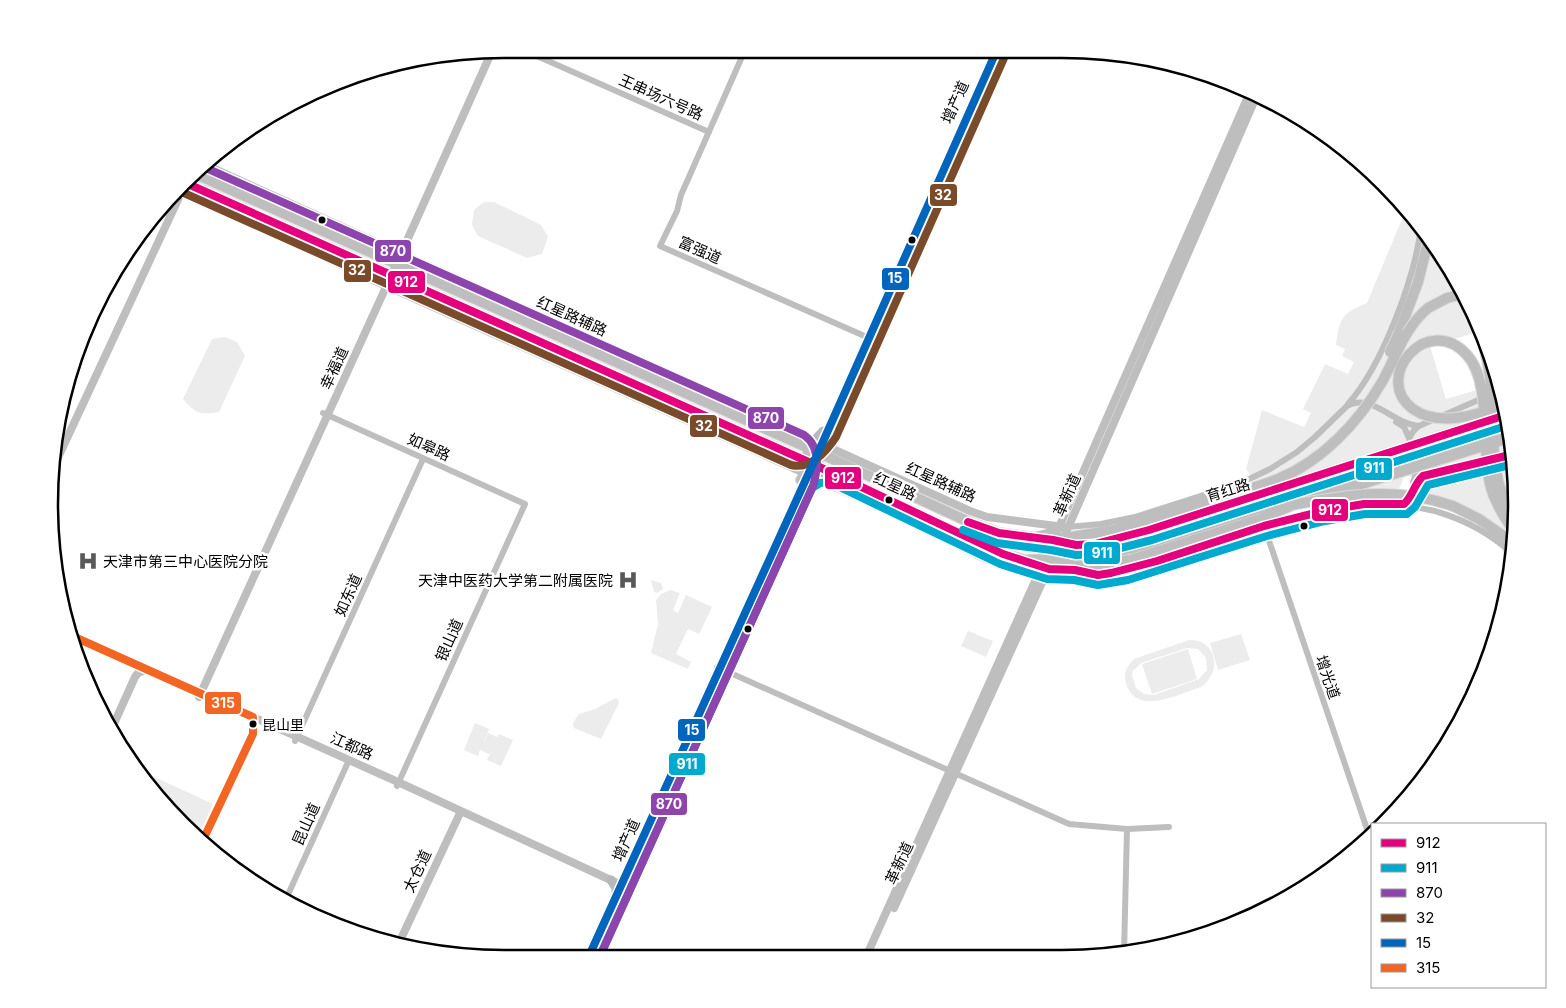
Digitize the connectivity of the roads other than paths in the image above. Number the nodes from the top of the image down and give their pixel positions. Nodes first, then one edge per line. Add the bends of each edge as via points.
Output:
1 (483, 58) edge
2 (489, 58) edge
3 (541, 58) edge
4 (741, 58) edge
5 (989, 58) edge
6 (993, 58) edge
7 (1247, 98) edge
8 (1254, 102) edge
9 (709, 132) junction
10 (211, 167) edge
11 (201, 176) edge
12 (191, 185) edge
13 (184, 192) edge
14 (177, 201) edge
15 (167, 212) edge
16 (1419, 237) edge
17 (1427, 247) edge
18 (399, 253) junction
19 (394, 264) junction
20 (386, 280) junction
21 (1456, 295) edge
22 (867, 338) junction
23 (1491, 381) edge
24 (1362, 388) junction
25 (1494, 393) edge
26 (1364, 403) junction
27 (1347, 406) junction
28 (1498, 408) edge
29 (1484, 412) edge
30 (1484, 412) edge
31 (1484, 412) edge
32 (1484, 412) edge
33 (325, 414) junction
34 (1500, 417) edge
35 (1419, 426) junction
36 (1502, 429) edge
37 (825, 431) joint
38 (1408, 438) junction
39 (62, 439) edge
40 (1504, 439) edge
41 (60, 452) edge
42 (795, 456) junction
43 (1506, 456) edge
44 (424, 459) junction
45 (811, 462) junction
46 (1416, 471) junction
47 (1425, 475) junction
48 (1259, 484) junction
49 (525, 504) joint
50 (1408, 504) junction
51 (1291, 505) junction
52 (1508, 507) edge
53 (1508, 521) edge
54 (1148, 526) junction
55 (1264, 526) junction
56 (1060, 534) junction
57 (1507, 538) edge
58 (1506, 549) edge
59 (1047, 564) junction
60 (78, 639) edge
61 (80, 643) edge
62 (718, 668) junction
63 (140, 669) junction
64 (200, 691) junction
65 (254, 719) junction
66 (115, 722) edge
67 (266, 728) junction
68 (253, 734) junction
69 (296, 739) junction
70 (348, 762) junction
71 (953, 773) junction
72 (397, 784) junction
73 (460, 813) junction
74 (1169, 827) dead end
75 (1127, 829) junction
76 (1367, 830) edge
77 (205, 836) edge
78 (616, 885) junction
79 (288, 895) edge
80 (613, 900) junction
81 (401, 938) edge
82 (1124, 946) edge
83 (589, 950) edge
84 (592, 950) edge
85 (869, 950) edge
86 (874, 950) edge

1 - 18 street, 幸福道
2 - 18 street, 幸福道
3 - 9 street, 王串场六号路
4 - 9 street, 富强道
5 - 22 main road, 增产道
6 - 22 main road, 增产道
7 - 56 street, 革新道
8 - 56 street, 革新道
9 - 22 street, 富强道 via 660,246
10 - 18 street, 红星路辅路
11 - 19 main road, 红星路
12 - 20 main road
13 - 20 street, 红星路辅路
14 - 41 street
15 - 39 street
16 - 24 street, 育红路 via 1414,265 1388,337
17 - 48 main road, bridge via 1399,333 1368,395 1353,415 1317,448
18 - 19 street, 幸福道
18 - 45 street, 红星路辅路
19 - 20 street, 幸福道
19 - 45 main road, 红星路 via 800,444
20 - 33 street, 幸福道
20 - 42 main road
20 - 45 street, 红星路辅路
21 - 48 main road, bridge via 1421,314 1376,393 1336,440 1296,470
22 - 37 main road, 增产道
23 - 52 main road, bridge via 1498,481
24 - 26 street
24 - 27 street, 育红路
25 - 35 street
26 - 27 street
26 - 35 street via 1404,423
26 - 38 street via 1401,425
27 - 56 street, 育红路 via 1306,445 1241,483 1135,517
28 - 29 main road, bridge
30 - 31 main road, bridge via 1440,418 1411,408 1399,384 1400,369 1410,352 1421,344 1436,340 1456,346 1472,360 1478,374
32 - 53 main road, bridge via 1490,483
33 - 44 street, 如皋路
33 - 64 street, 幸福道
34 - 54 main road, 育红路, bridge
35 - 38 street
36 - 59 main road, 育红路, bridge via 1123,551
37 - 45 main road
38 - 46 street
40 - 51 main road, bridge
42 - 45 main road
42 - 45 main road via 801,464
43 - 47 street
44 - 49 street, 如皋路
44 - 69 street, 如东道
45 - 56 street, 红星路辅路 via 978,514
45 - 56 main road, 红星路 via 836,461 999,533 1027,537
45 - 59 main road, 红星路 via 996,551
45 - 59 street, 红星路辅路 via 918,525 985,559 1027,570
45 - 62 main road, 增产道
46 - 47 street
46 - 50 street via 1407,497
47 - 50 street via 1418,480
48 - 54 main road, bridge
49 - 72 street, 银山道
50 - 55 street via 1338,507
50 - 58 street via 1455,518
51 - 57 main road, bridge via 1368,493 1410,495 1462,510
51 - 59 main road via 1260,519 1130,560 1080,567 1067,563
54 - 56 main road, 育红路 via 1085,545
55 - 59 street via 1111,573 1098,575
55 - 76 street, 增光道
56 - 59 street, 革新道
59 - 71 street, 革新道
60 - 63 street, 江都路
61 - 63 street, 江都路
62 - 71 street
62 - 78 main road, 增产道
63 - 64 street, 江都路
63 - 66 street
64 - 65 street, 江都路 via 208,699
65 - 67 street, 江都路
65 - 68 street
65 - 69 street, 江都路
67 - 68 street
67 - 69 street, 江都路
68 - 77 street
69 - 70 street, 江都路
70 - 72 street, 江都路
70 - 79 street, 昆山道
71 - 75 street via 1069,824
71 - 85 street, 革新道
71 - 86 street, 革新道
72 - 73 street, 江都路
73 - 78 street, 江都路
73 - 81 street, 太仓道
74 - 75 street
75 - 82 street
78 - 80 main road, 增产道
80 - 83 main road, 增产道
80 - 84 main road, 增产道

